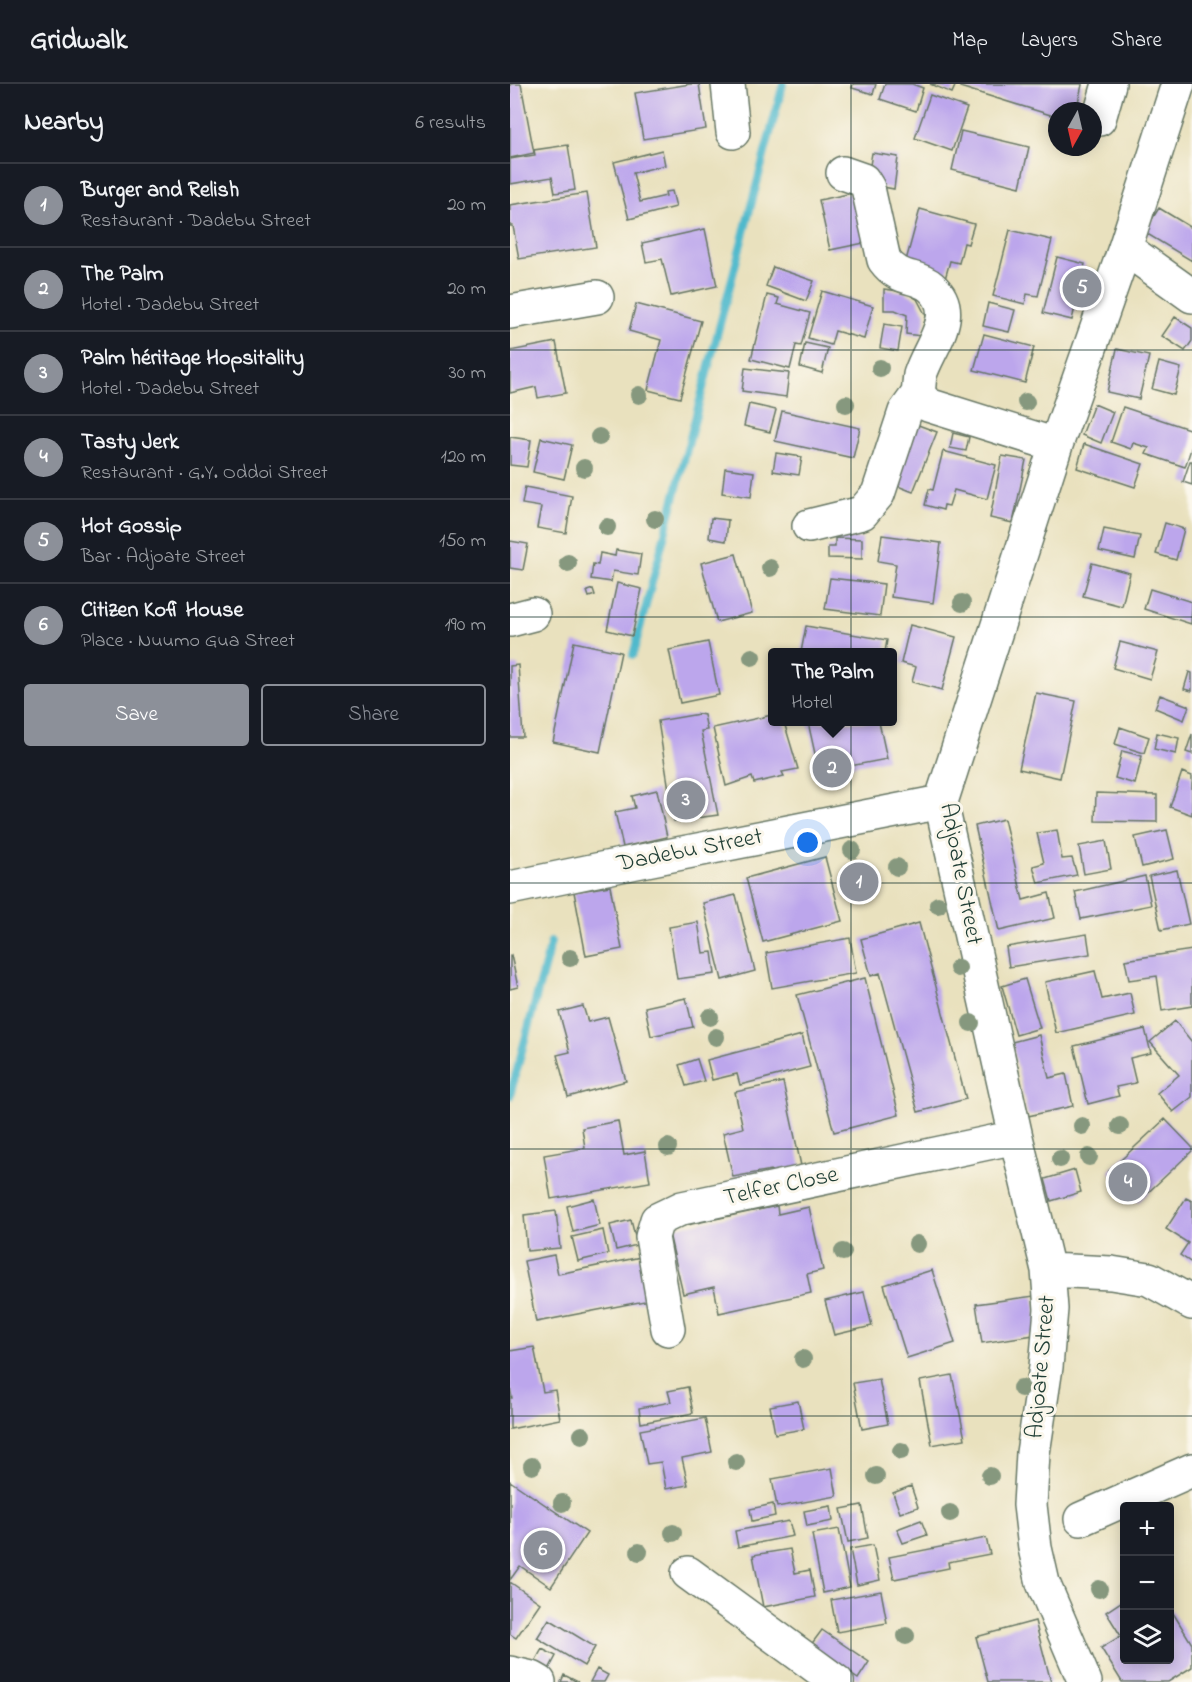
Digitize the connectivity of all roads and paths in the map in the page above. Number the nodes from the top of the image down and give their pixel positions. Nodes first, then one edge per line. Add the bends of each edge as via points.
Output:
1 (728, 84) edge
2 (1109, 84) edge
3 (1178, 84) edge
4 (1102, 108) edge
5 (733, 132) dead end
6 (843, 173) dead end
7 (1125, 248) junction
8 (1192, 296) edge
9 (597, 297) dead end
10 (510, 312) edge
11 (918, 394) junction
12 (1056, 445) junction
13 (809, 526) dead end
14 (941, 802) junction
15 (510, 888) edge
16 (1016, 1137) junction
17 (1048, 1270) junction
18 (1192, 1303) edge
19 (668, 1329) dead end
20 (1192, 1470) edge
21 (1081, 1519) dead end
22 (688, 1573) dead end
23 (510, 1673) edge
24 (539, 1682) edge
25 (837, 1682) edge
26 (1085, 1682) edge

1 - 5 street
2 - 4 street
3 - 7 street, Adjoate Street
6 - 11 street via 862,180 868,188 888,266 895,273 929,285 942,299 944,319 920,376
7 - 8 street
7 - 12 street, Adjoate Street
9 - 10 street
11 - 12 street via 928,405
11 - 13 street via 905,412 878,494 871,503 862,513
12 - 14 street, Adjoate Street
14 - 15 street, Dadebu Street
14 - 16 street, Adjoate Street
16 - 17 street, Adjoate Street
16 - 19 street, Telfer Close via 667,1214 657,1220 652,1237
17 - 18 street via 1149,1279
17 - 26 street, Adjoate Street via 1051,1309 1030,1505 1043,1583
20 - 21 street
22 - 25 street
23 - 24 street

